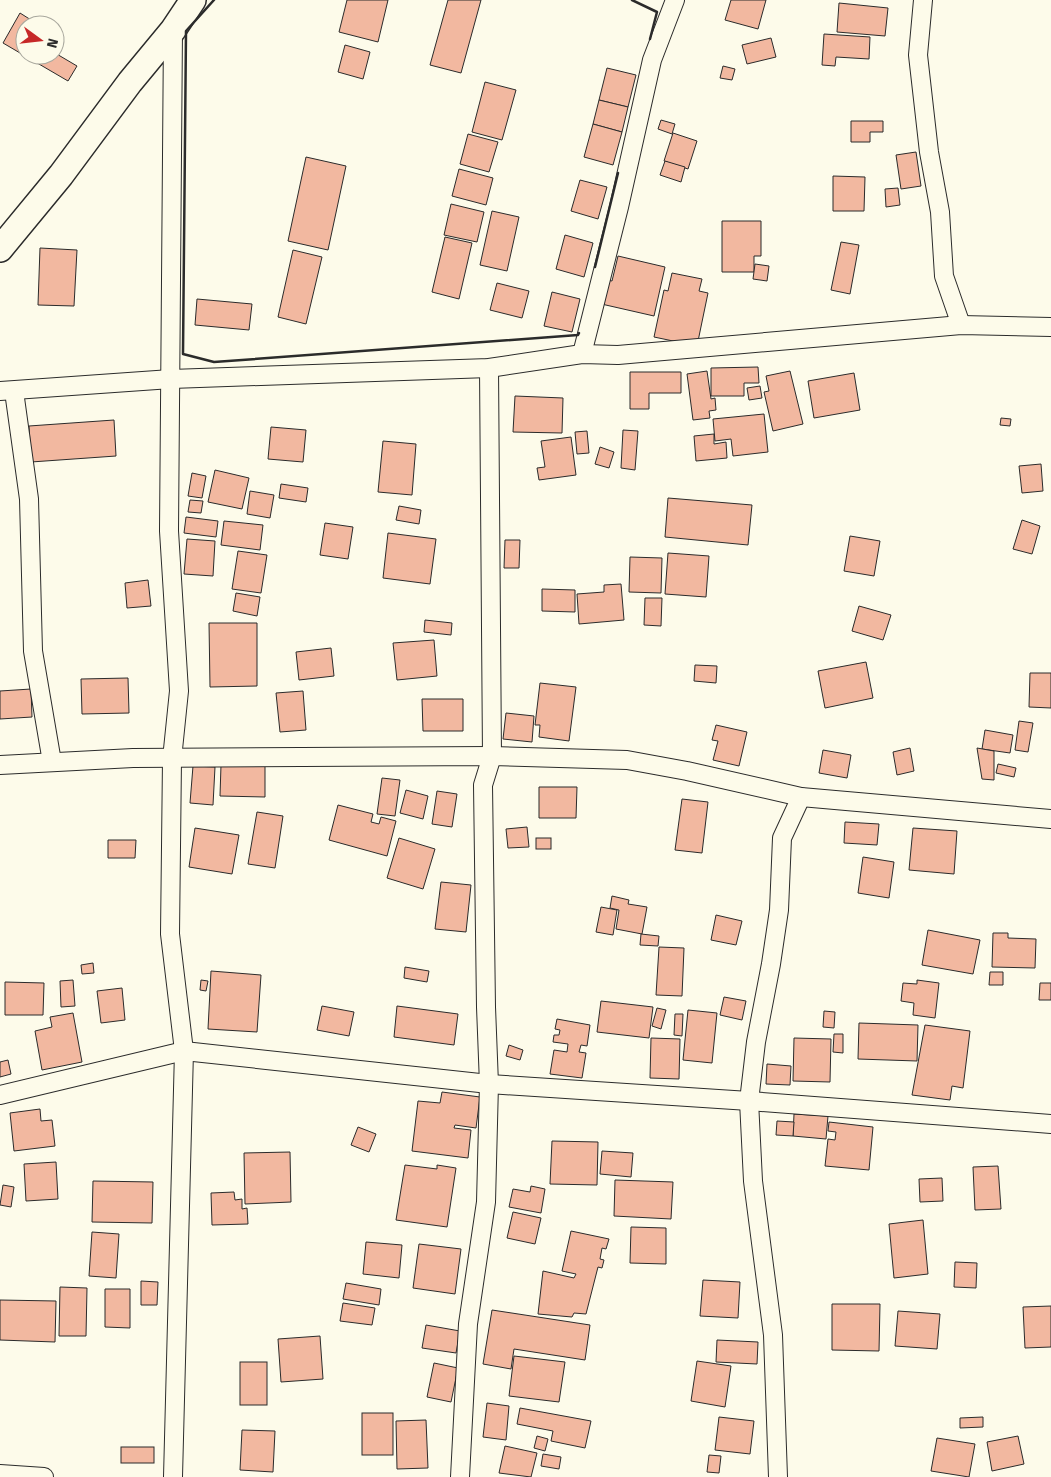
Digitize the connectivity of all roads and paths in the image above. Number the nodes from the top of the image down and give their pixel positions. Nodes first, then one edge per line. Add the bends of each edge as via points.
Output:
1 (177, 0) edge
2 (193, 0) edge
3 (675, 0) edge
4 (923, 0) edge
5 (173, 30) junction
6 (0, 249) edge
7 (962, 325) junction
8 (1051, 327) edge
9 (582, 354) junction
10 (489, 368) junction
11 (171, 378) junction
12 (7, 391) edge
13 (492, 756) junction
14 (172, 759) junction
15 (52, 762) junction
16 (0, 765) edge
17 (801, 797) junction
18 (1051, 819) edge
19 (184, 1051) junction
20 (489, 1084) junction
21 (0, 1094) edge
22 (749, 1101) junction
23 (1051, 1124) edge
24 (0, 1474) edge
25 (44, 1477) edge
26 (173, 1477) edge
27 (460, 1477) edge
28 (778, 1477) edge

1 - 5 main road
2 - 5 main road
3 - 9 street via 652,60
4 - 7 street via 918,55 929,152 940,212 944,276
5 - 6 main road
5 - 11 street
7 - 8 street
7 - 9 street via 618,355
9 - 10 street
10 - 11 street
10 - 13 street
11 - 12 street
11 - 14 street via 169,531 179,691
12 - 15 street via 29,500 33,651
13 - 14 street
13 - 17 street via 627,760
13 - 20 street via 483,785
14 - 15 street
14 - 19 street via 170,934
15 - 16 street
17 - 18 street
17 - 22 street via 782,838 778,919
19 - 20 street
19 - 21 street
19 - 26 street
20 - 22 street
20 - 27 street via 486,1202 468,1324
22 - 23 street
22 - 28 street via 753,1181 773,1335
24 - 25 street

